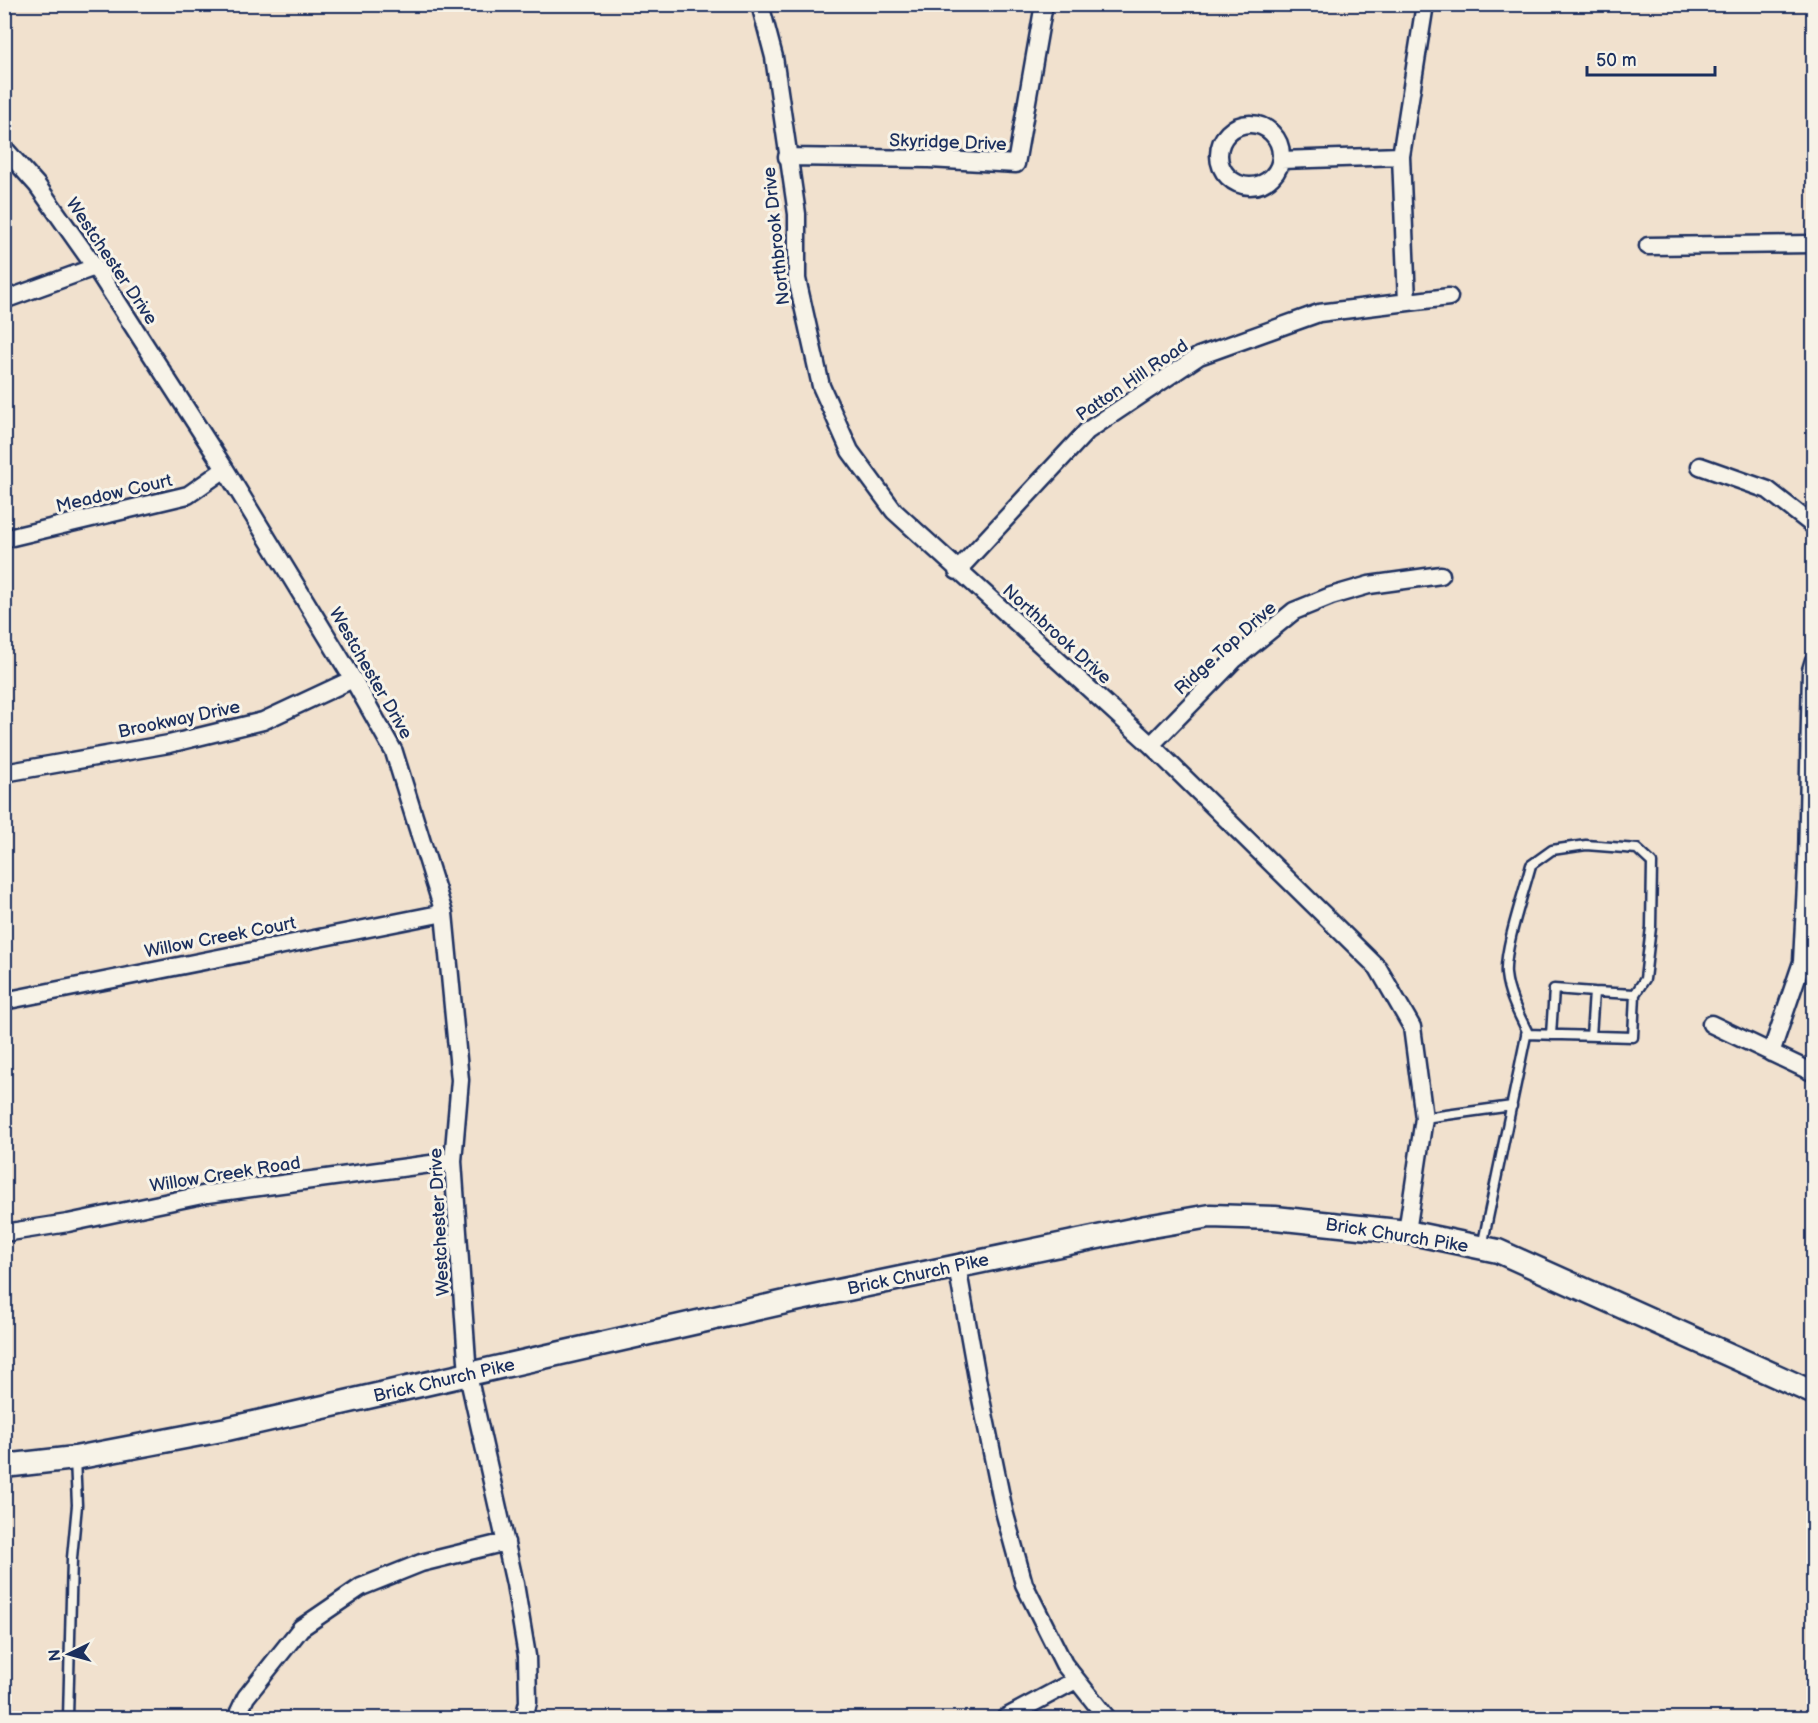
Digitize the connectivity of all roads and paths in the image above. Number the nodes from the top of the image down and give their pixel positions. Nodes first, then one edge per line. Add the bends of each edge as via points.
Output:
1 (760, 4) edge
2 (1044, 4) edge
3 (1425, 4) edge
4 (4, 148) edge
5 (787, 156) junction
6 (1401, 156) junction
7 (1281, 160) dead end
8 (1814, 244) edge
9 (1648, 246) dead end
10 (95, 267) junction
11 (1449, 297) dead end
12 (4, 300) edge
13 (1407, 302) junction
14 (1700, 466) dead end
15 (225, 469) junction
16 (1814, 526) edge
17 (4, 538) edge
18 (957, 571) junction
19 (1441, 575) dead end
20 (1814, 660) edge
21 (353, 679) junction
22 (1150, 745) junction
23 (4, 772) edge
24 (1810, 864) edge
25 (444, 912) junction
26 (1594, 992) junction
27 (1635, 994) junction
28 (4, 1001) edge
29 (1710, 1024) dead end
30 (1526, 1034) junction
31 (1551, 1035) junction
32 (1591, 1036) junction
33 (1771, 1053) junction
34 (1814, 1073) edge
35 (1512, 1106) junction
36 (1424, 1118) junction
37 (453, 1161) junction
38 (1407, 1232) junction
39 (4, 1233) edge
40 (1482, 1248) junction
41 (957, 1266) junction
42 (468, 1375) junction
43 (1814, 1393) edge
44 (75, 1458) junction
45 (4, 1466) edge
46 (506, 1542) junction
47 (1076, 1680) junction
48 (68, 1719) edge
49 (236, 1719) edge
50 (524, 1719) edge
51 (1005, 1719) edge
52 (1107, 1719) edge

1 - 5 street, Northbrook Drive via 774,57
2 - 5 street, Skyridge Drive via 1016,164
3 - 6 street
4 - 10 street, Westchester Drive via 37,186
5 - 18 street, Northbrook Drive via 797,214 797,279 821,386 850,451 894,511
6 - 7 street
6 - 13 street
8 - 9 street
10 - 12 street
10 - 15 street, Westchester Drive
11 - 13 street, Patton Hill Road
13 - 18 street, Patton Hill Road via 1319,313 1199,356 1087,431
14 - 16 street via 1768,490
15 - 17 street, Meadow Court via 188,495
15 - 21 street, Westchester Drive
18 - 22 street, Northbrook Drive
19 - 22 street, Ridge Top Drive via 1369,585 1294,611 1235,659
20 - 24 street
21 - 23 street, Brookway Drive via 262,721 170,744
21 - 25 street, Westchester Drive via 394,752
22 - 36 street, Northbrook Drive via 1378,968 1412,1027
24 - 33 street via 1802,963
25 - 28 street, Willow Creek Court
25 - 37 street, Westchester Drive via 460,1080
26 - 27 lane
26 - 31 lane via 1554,989
26 - 32 lane
27 - 30 lane via 1645,979 1652,863 1637,849 1586,846 1552,850 1531,865 1506,973
27 - 32 lane via 1633,1037
29 - 33 street
30 - 31 lane
30 - 35 lane
31 - 32 lane
33 - 34 street
35 - 36 lane
35 - 40 lane
36 - 38 street, Northbrook Drive
37 - 39 street, Willow Creek Road via 207,1194
37 - 42 street, Westchester Drive
38 - 40 main road, Brick Church Pike
38 - 41 main road, Brick Church Pike via 1275,1218 1210,1216
40 - 43 main road, Brick Church Pike via 1498,1251
41 - 42 main road, Brick Church Pike
41 - 47 street via 1004,1510 1024,1584
42 - 44 main road, Brick Church Pike via 227,1429
42 - 46 street, Westchester Drive
44 - 45 main road, Brick Church Pike
44 - 48 lane via 77,1505
46 - 49 street via 421,1563 361,1587 301,1628 246,1697
46 - 50 street, Westchester Drive via 527,1656 528,1702
47 - 51 street
47 - 52 street

